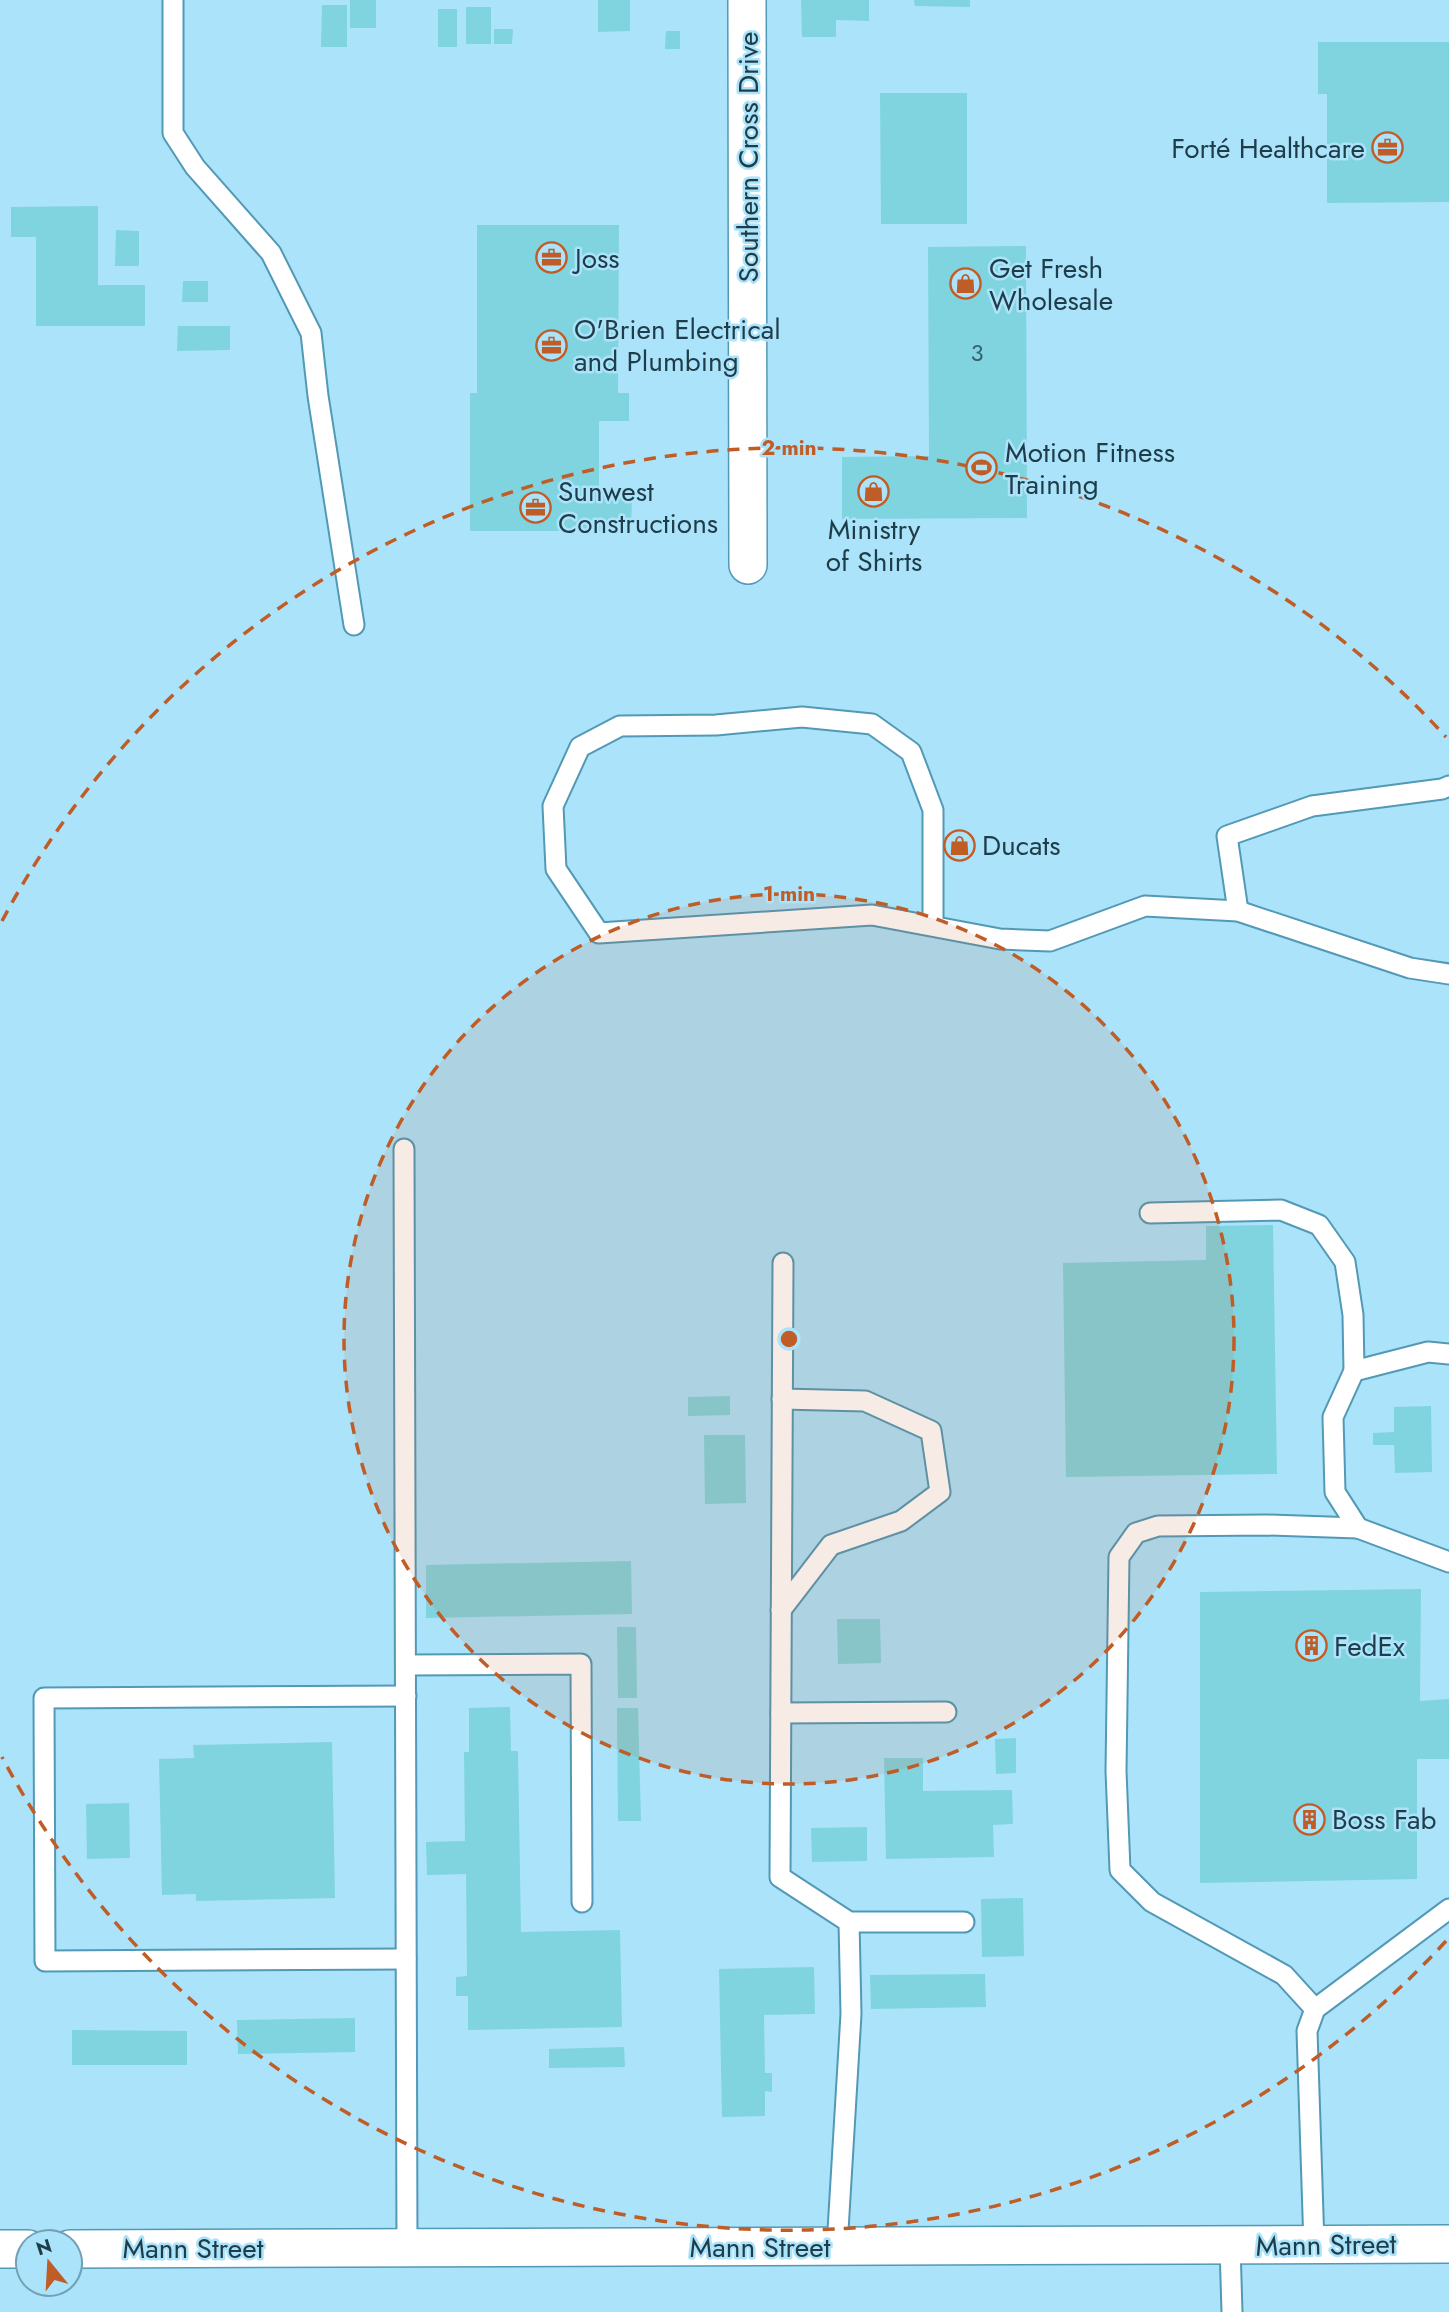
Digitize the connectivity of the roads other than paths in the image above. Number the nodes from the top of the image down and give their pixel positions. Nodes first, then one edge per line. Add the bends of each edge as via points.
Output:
1 (173, 0) edge
2 (747, 0) edge
3 (748, 565) dead end
4 (354, 625) dead end
5 (1449, 786) edge
6 (1238, 911) junction
7 (933, 926) junction
8 (1449, 974) edge
9 (404, 1149) dead end
10 (1150, 1213) dead end
11 (783, 1262) dead end
12 (1449, 1354) edge
13 (1354, 1371) junction
14 (782, 1399) junction
15 (1358, 1528) junction
16 (1449, 1562) edge
17 (781, 1610) junction
18 (406, 1665) junction
19 (406, 1696) junction
20 (946, 1712) dead end
21 (781, 1713) junction
22 (582, 1902) dead end
23 (1449, 1909) edge
24 (849, 1922) junction
25 (964, 1922) dead end
26 (406, 1959) junction
27 (1315, 2009) junction
28 (1449, 2244) edge
29 (1314, 2245) junction
30 (1230, 2246) junction
31 (837, 2247) junction
32 (407, 2248) junction
33 (84, 2249) edge
34 (1232, 2312) edge

1 - 4 lane via 173,133 195,167 271,253 311,333
2 - 3 street, Southern Cross Drive
5 - 6 lane via 1311,806 1227,836
6 - 7 lane via 1145,906 1050,941 1000,939
6 - 8 lane via 1410,968
7 - 7 lane via 872,915 599,933 556,869 553,806 580,747 620,726 716,725 802,717 872,724 911,752 933,810
9 - 18 lane
10 - 13 lane via 1281,1210 1319,1225 1345,1262 1353,1315
11 - 14 lane
12 - 13 lane via 1428,1352
13 - 15 lane via 1333,1417 1335,1492
14 - 17 lane
14 - 17 lane via 865,1401 931,1431 940,1492 901,1521 831,1545
15 - 16 lane
15 - 27 lane via 1158,1526 1136,1533 1119,1557 1116,1772 1120,1870 1152,1902 1284,1975
17 - 21 lane
18 - 19 lane
18 - 22 lane via 581,1664
19 - 26 lane
19 - 26 lane via 44,1698 45,1961
20 - 21 lane
21 - 24 lane via 780,1877
23 - 27 lane
24 - 25 lane
24 - 31 lane via 851,2014
26 - 32 lane
27 - 29 lane via 1307,2031
28 - 29 street, Mann Street
29 - 30 street, Mann Street
30 - 31 street, Mann Street
30 - 34 lane
31 - 32 street, Mann Street
32 - 33 street, Mann Street

